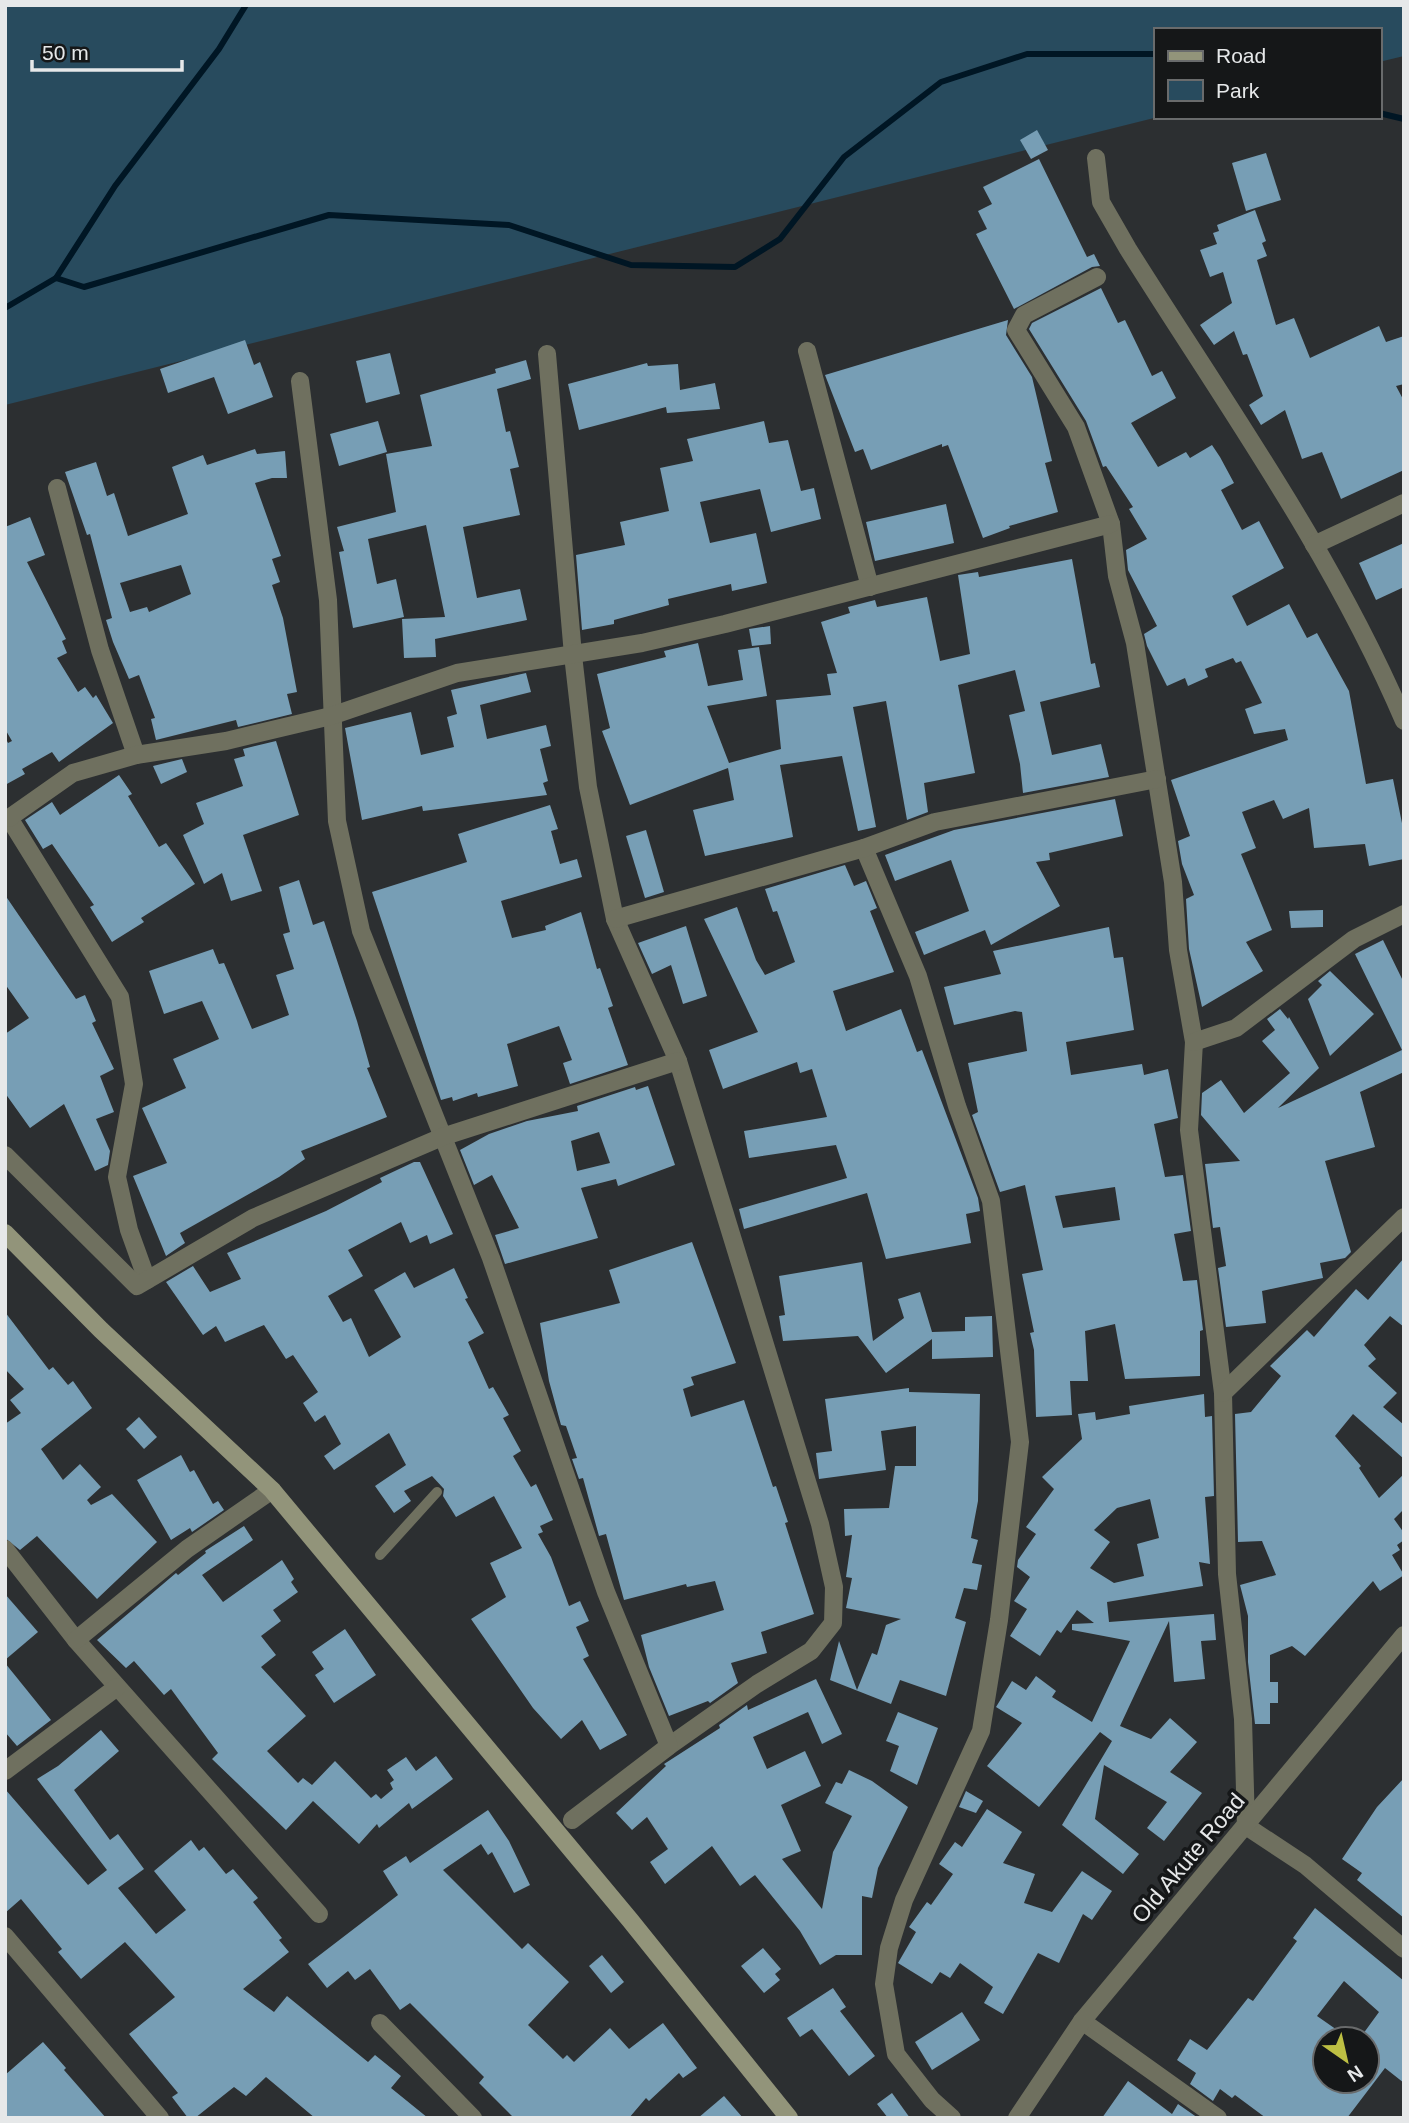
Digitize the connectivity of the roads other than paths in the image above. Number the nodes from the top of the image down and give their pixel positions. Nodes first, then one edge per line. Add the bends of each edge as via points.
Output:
1 (1096, 158) dead end
2 (1097, 277) dead end
3 (807, 351) dead end
4 (547, 354) dead end
5 (300, 381) dead end
6 (57, 488) dead end
7 (1404, 503) edge
8 (1111, 524) junction
9 (1314, 545) junction
10 (870, 587) junction
11 (573, 655) junction
12 (331, 716) junction
13 (1404, 721) edge
14 (136, 755) junction
15 (1157, 779) junction
16 (7, 818) edge
17 (864, 848) junction
18 (1404, 914) edge
19 (615, 919) junction
20 (1194, 1042) junction
21 (678, 1061) junction
22 (442, 1137) junction
23 (5, 1156) edge
24 (1404, 1217) edge
25 (5, 1233) edge
26 (147, 1280) junction
27 (1223, 1393) junction
28 (272, 1490) junction
29 (437, 1492) dead end
30 (5, 1549) edge
31 (380, 1555) dead end
32 (1404, 1635) edge
33 (76, 1640) junction
34 (117, 1687) junction
35 (669, 1746) junction
36 (5, 1771) edge
37 (572, 1819) dead end
38 (1246, 1826) junction
39 (319, 1914) dead end
40 (5, 1936) edge
41 (1404, 1949) edge
42 (1082, 2021) junction
43 (380, 2023) dead end
44 (160, 2118) edge
45 (472, 2118) edge
46 (789, 2118) edge
47 (952, 2118) edge
48 (1017, 2118) edge
49 (1218, 2118) edge

1 - 9 street via 1101,202
2 - 8 street via 1024,315 1016,330 1076,427
3 - 10 street
4 - 11 street
5 - 12 street via 328,600
6 - 14 street via 100,650
7 - 9 street
8 - 10 street
8 - 15 street
9 - 13 street via 1384,674
10 - 11 street via 713,627
11 - 12 street via 457,673
11 - 19 street via 588,787
12 - 14 street via 226,741
12 - 22 street via 337,821 361,931
14 - 16 street via 73,773
15 - 17 street via 935,822
15 - 20 street
16 - 26 street via 120,997 134,1083 117,1177
17 - 19 street
17 - 47 street via 918,976 990,1201 1020,1442 981,1731 904,1900 884,1984 896,2054
18 - 20 street via 1354,939 1236,1028
19 - 21 street
20 - 27 street via 1189,1130
21 - 22 street
21 - 35 street via 820,1524 834,1587 833,1623 811,1651
22 - 26 street via 253,1217
22 - 35 street via 491,1258 606,1592
23 - 26 street via 133,1284
24 - 27 street
25 - 28 main road
27 - 38 street via 1227,1574 1242,1718
28 - 33 street via 187,1549
28 - 46 main road
29 - 31 lane
30 - 33 street
32 - 38 street, Old Akute Road
33 - 34 street
34 - 36 street
34 - 39 street
35 - 37 street
38 - 41 street via 1304,1865
38 - 42 street, Old Akute Road
40 - 44 street
42 - 48 street, Old Akute Road
42 - 49 street
43 - 45 street

